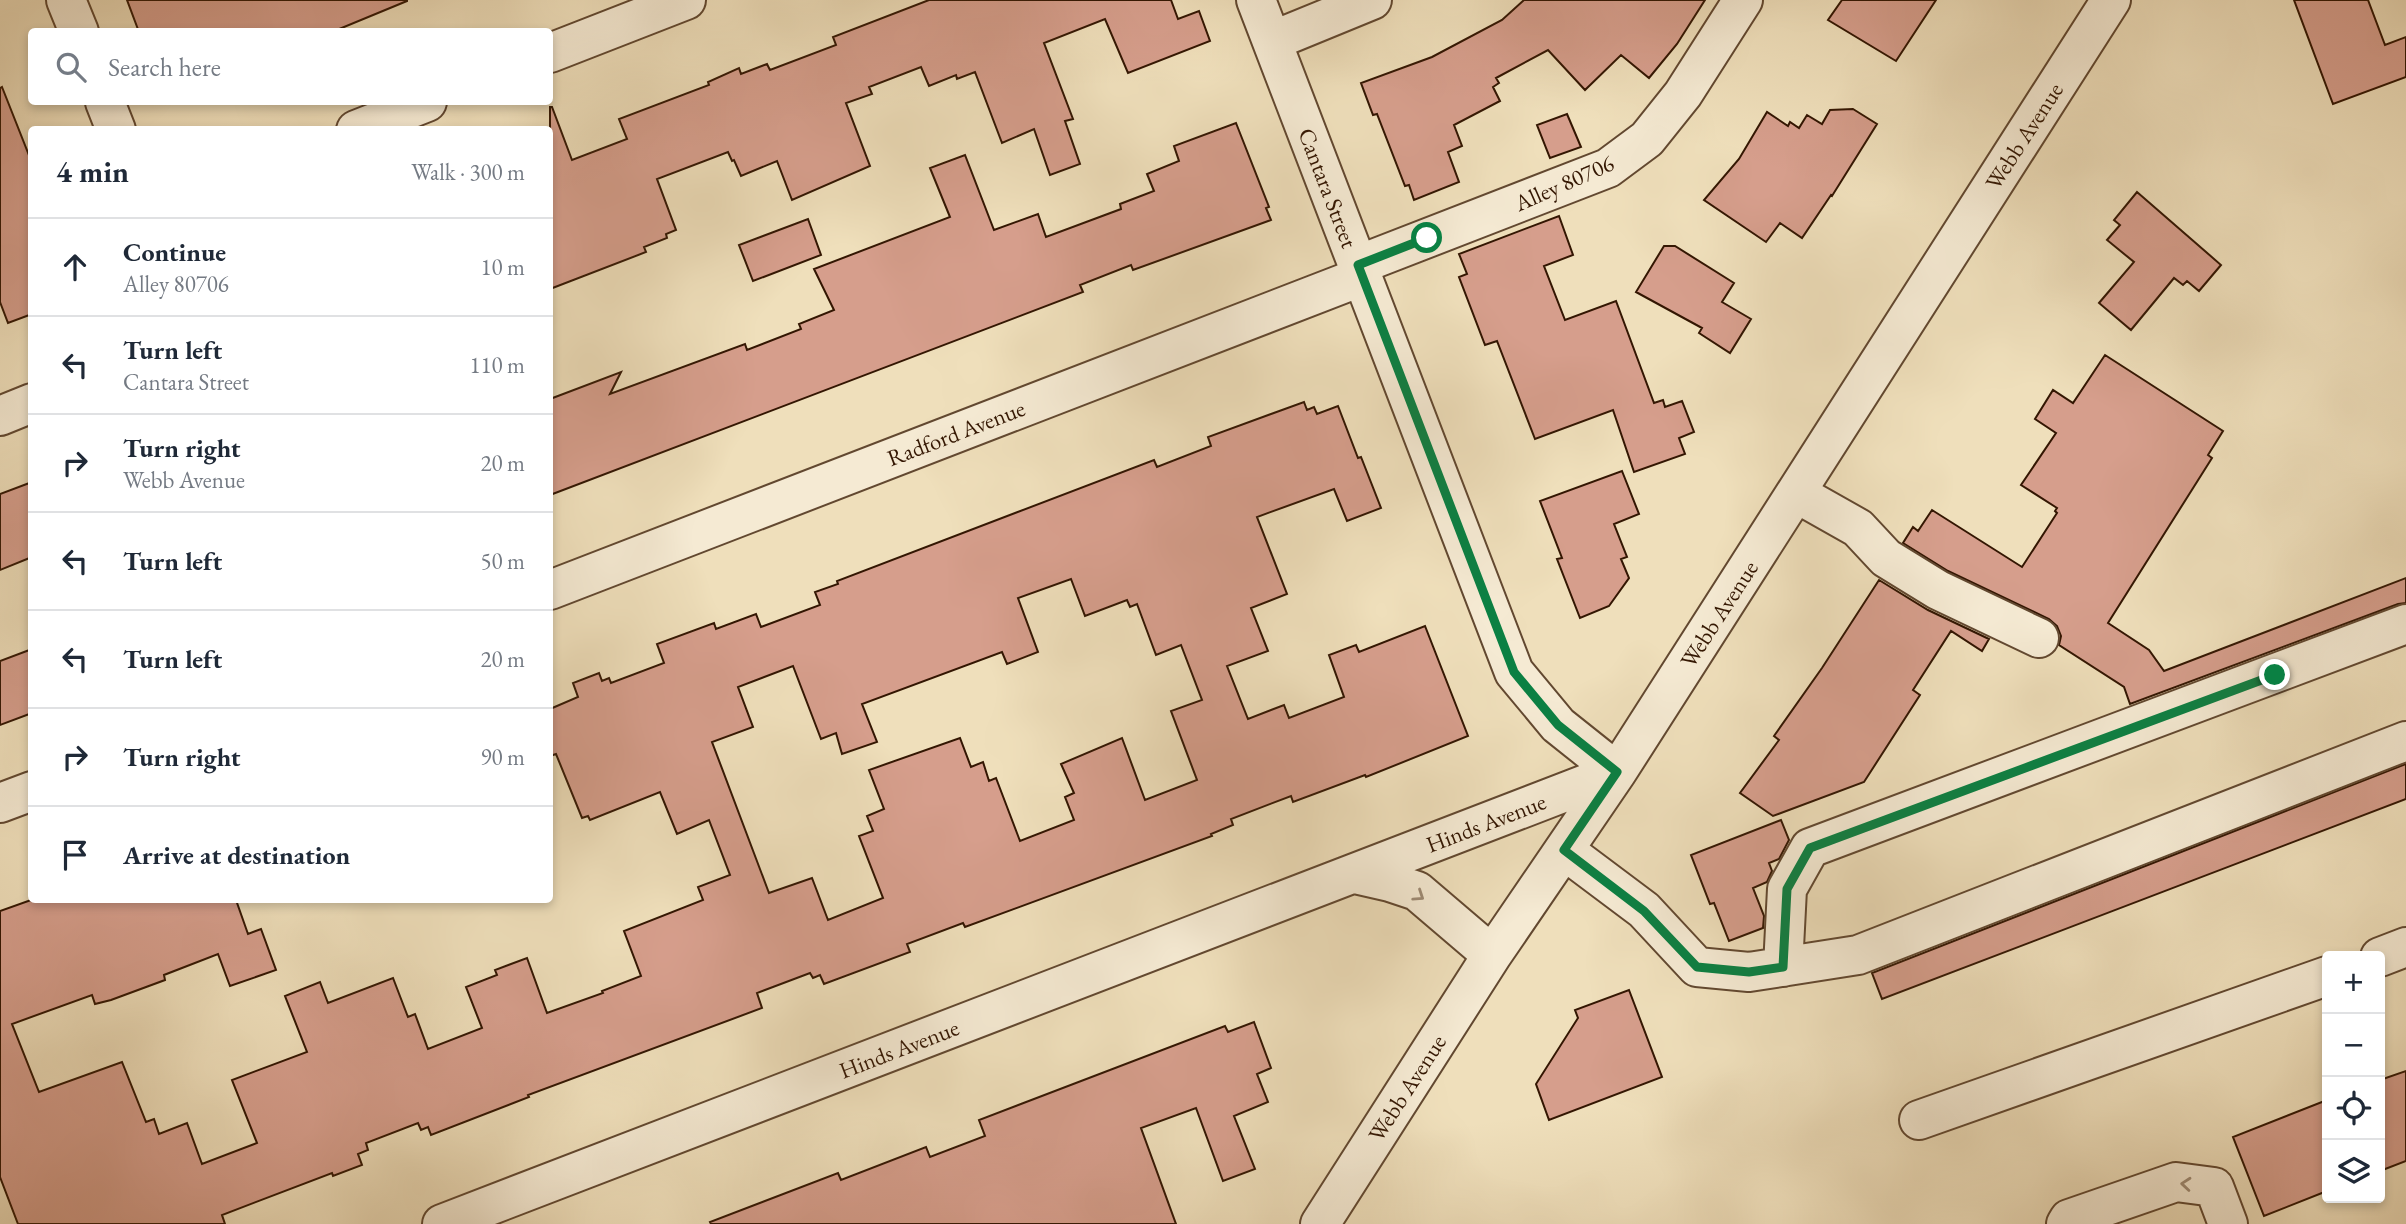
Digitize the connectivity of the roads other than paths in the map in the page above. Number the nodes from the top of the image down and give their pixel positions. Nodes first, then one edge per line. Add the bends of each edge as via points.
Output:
1 (66, 0) edge
2 (686, 0) edge
3 (1256, 0) edge
4 (1373, 0) edge
5 (1743, 0) edge
6 (2112, 0) edge
7 (77, 28) edge
8 (1272, 41) junction
9 (553, 53) edge
10 (106, 105) edge
11 (419, 105) edge
12 (114, 126) edge
13 (366, 126) edge
14 (1360, 271) junction
15 (28, 405) edge
16 (0, 416) edge
17 (1796, 492) junction
18 (553, 589) edge
19 (2406, 624) edge
20 (2039, 638) dead end
21 (2406, 741) edge
22 (1617, 772) junction
23 (28, 792) edge
24 (0, 803) edge
25 (1564, 850) junction
26 (1355, 874) junction
27 (2406, 947) edge
28 (1492, 955) junction
29 (2385, 955) edge
30 (1783, 967) junction
31 (2322, 978) edge
32 (1919, 1120) dead end
33 (442, 1224) edge
34 (1320, 1224) edge
35 (2066, 1224) edge
36 (2228, 1224) edge

1 - 7 street
2 - 9 street
3 - 8 street, Cantara Street
4 - 8 street
5 - 14 street, Alley 80706 via 1683,94 1647,139 1608,168
6 - 17 street, Webb Avenue
8 - 14 street, Cantara Street
10 - 12 street
11 - 13 street
14 - 18 street, Radford Avenue
14 - 22 street, Cantara Street via 1514,672 1558,725
15 - 16 street
17 - 20 street via 1858,528 1886,558 1938,590
17 - 22 street, Webb Avenue
19 - 30 street via 1810,848 1787,889
21 - 30 street via 1858,954
22 - 25 street, Webb Avenue
22 - 26 street, Hinds Avenue
23 - 24 street
25 - 28 street, Webb Avenue
25 - 30 street via 1644,911 1697,967 1749,972
26 -> 28 street via 1417,891
26 - 33 street, Hinds Avenue
27 - 29 street
28 - 34 street, Webb Avenue
31 - 32 street
36 -> 35 street via 2214,1187 2176,1182 2069,1219

